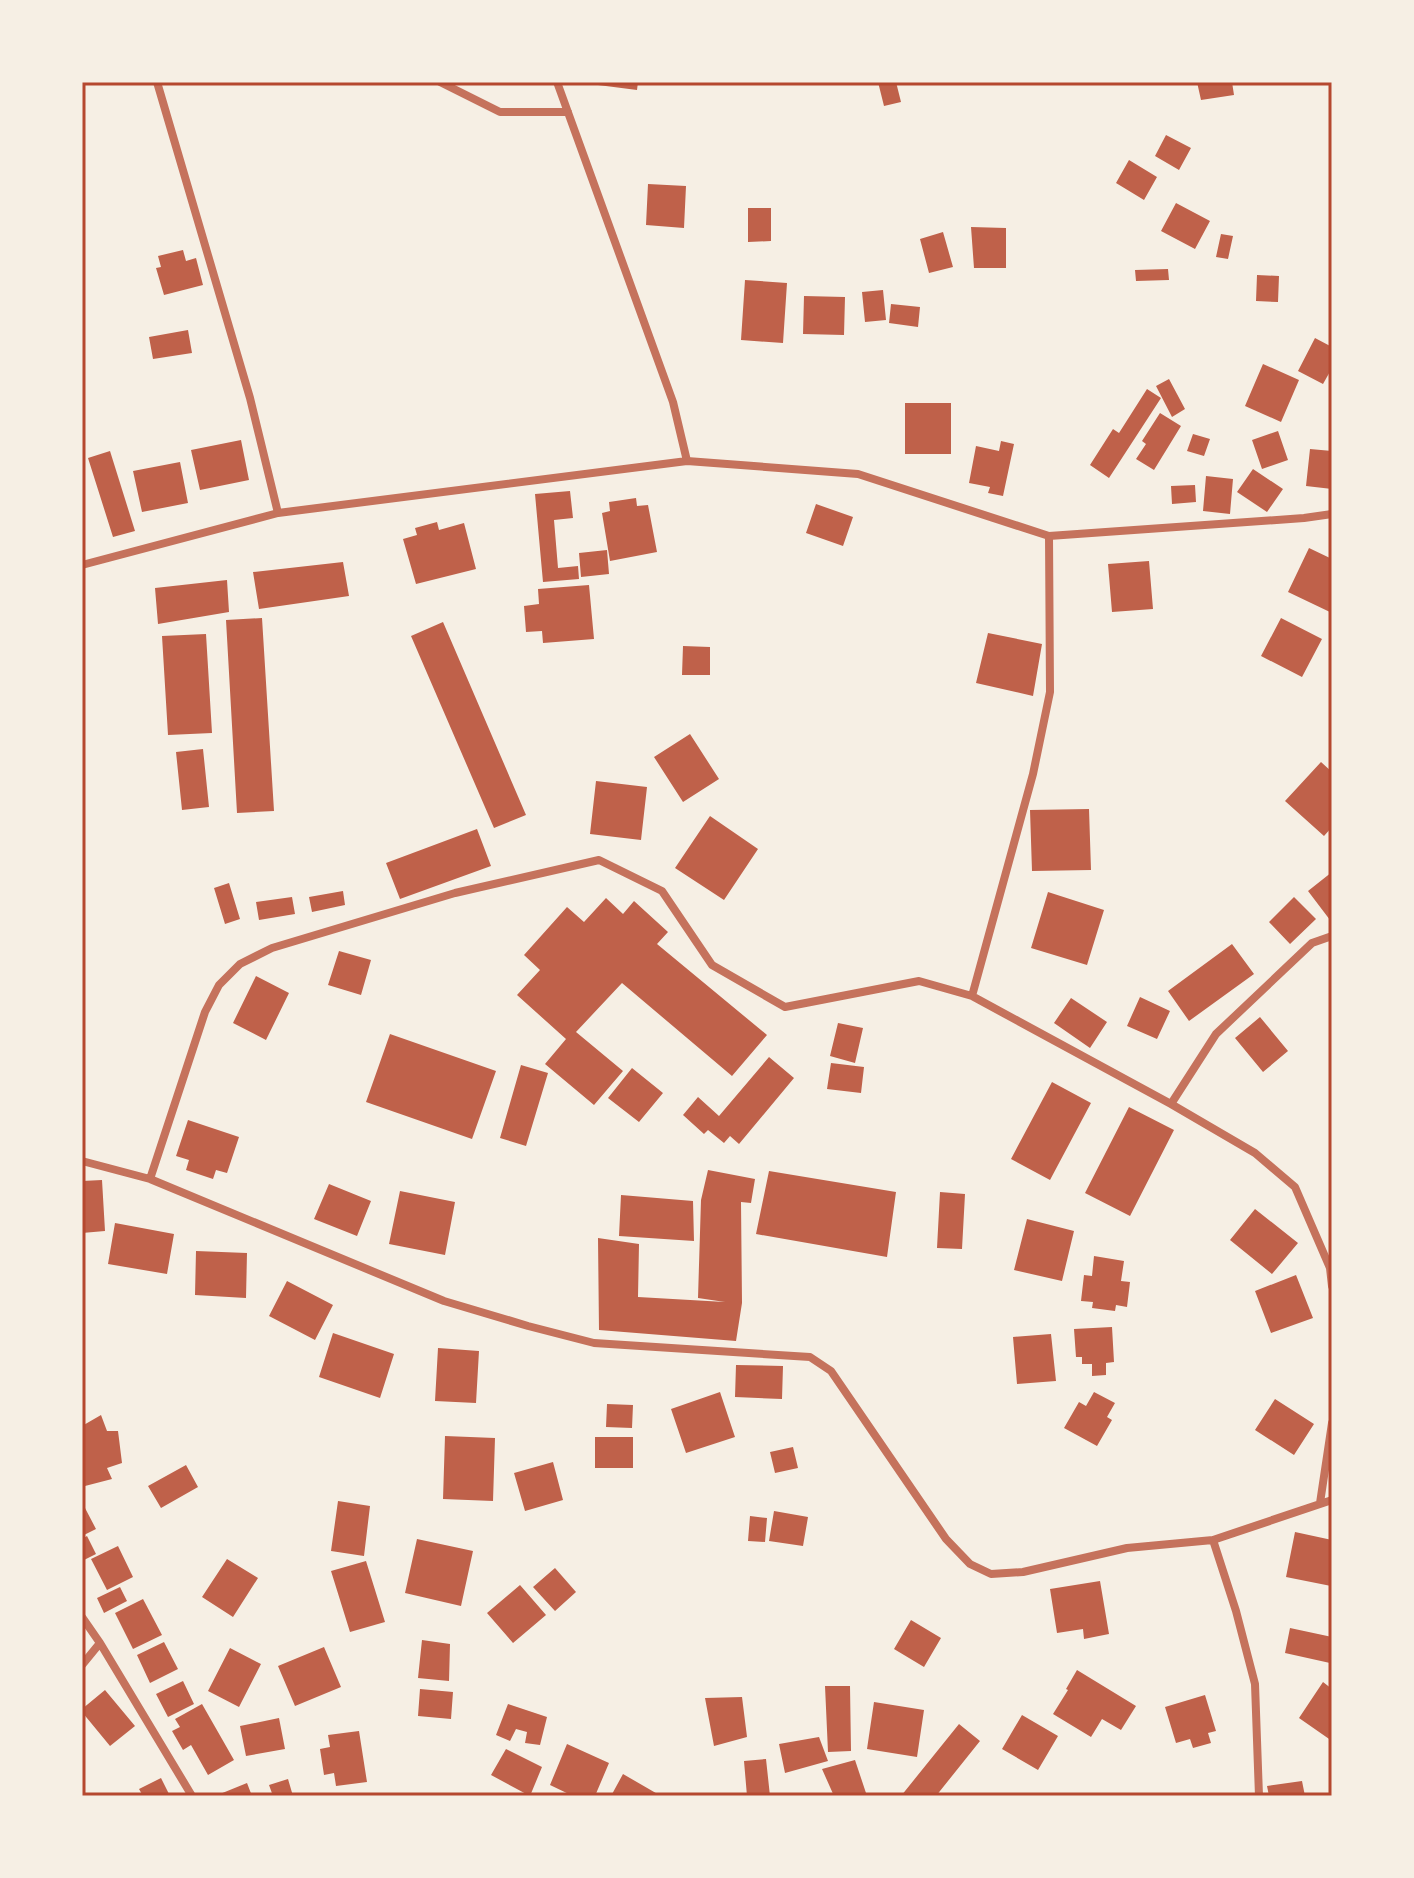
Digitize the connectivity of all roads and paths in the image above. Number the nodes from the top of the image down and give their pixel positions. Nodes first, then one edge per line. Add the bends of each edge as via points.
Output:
1 (157, 82) edge
2 (440, 82) edge
3 (557, 82) edge
4 (568, 112) junction
5 (687, 461) junction
6 (278, 513) junction
7 (1332, 514) edge
8 (1049, 536) junction
9 (82, 565) edge
10 (1332, 936) edge
11 (972, 996) junction
12 (1171, 1104) junction
13 (82, 1161) edge
14 (150, 1179) junction
15 (1332, 1286) edge
16 (1332, 1423) edge
17 (1332, 1500) edge
18 (1320, 1503) junction
19 (1213, 1540) junction
20 (82, 1617) edge
21 (100, 1643) junction
22 (82, 1665) edge
23 (192, 1796) edge
24 (1259, 1796) edge

1 - 6 street via 250,398
2 - 4 street via 500,112
3 - 4 street
4 - 5 street via 673,402
5 - 6 street
5 - 8 street via 858,474
6 - 9 street
7 - 8 street
8 - 11 street via 1050,692
10 - 12 street via 1312,943 1216,1034
11 - 12 street
11 - 14 street via 919,981 785,1007 712,965 662,891 599,860 570,866 455,893 272,948 240,964 219,985 205,1012
12 - 15 street via 1255,1153 1295,1187 1330,1268
13 - 14 street
14 - 19 street via 444,1301 528,1326 594,1343 810,1357 831,1371 946,1539 970,1564 991,1574 1023,1572 1127,1548
16 - 18 street
17 - 18 street
18 - 19 street
19 - 24 street via 1255,1684
20 - 21 street
21 - 22 street
21 - 23 street

